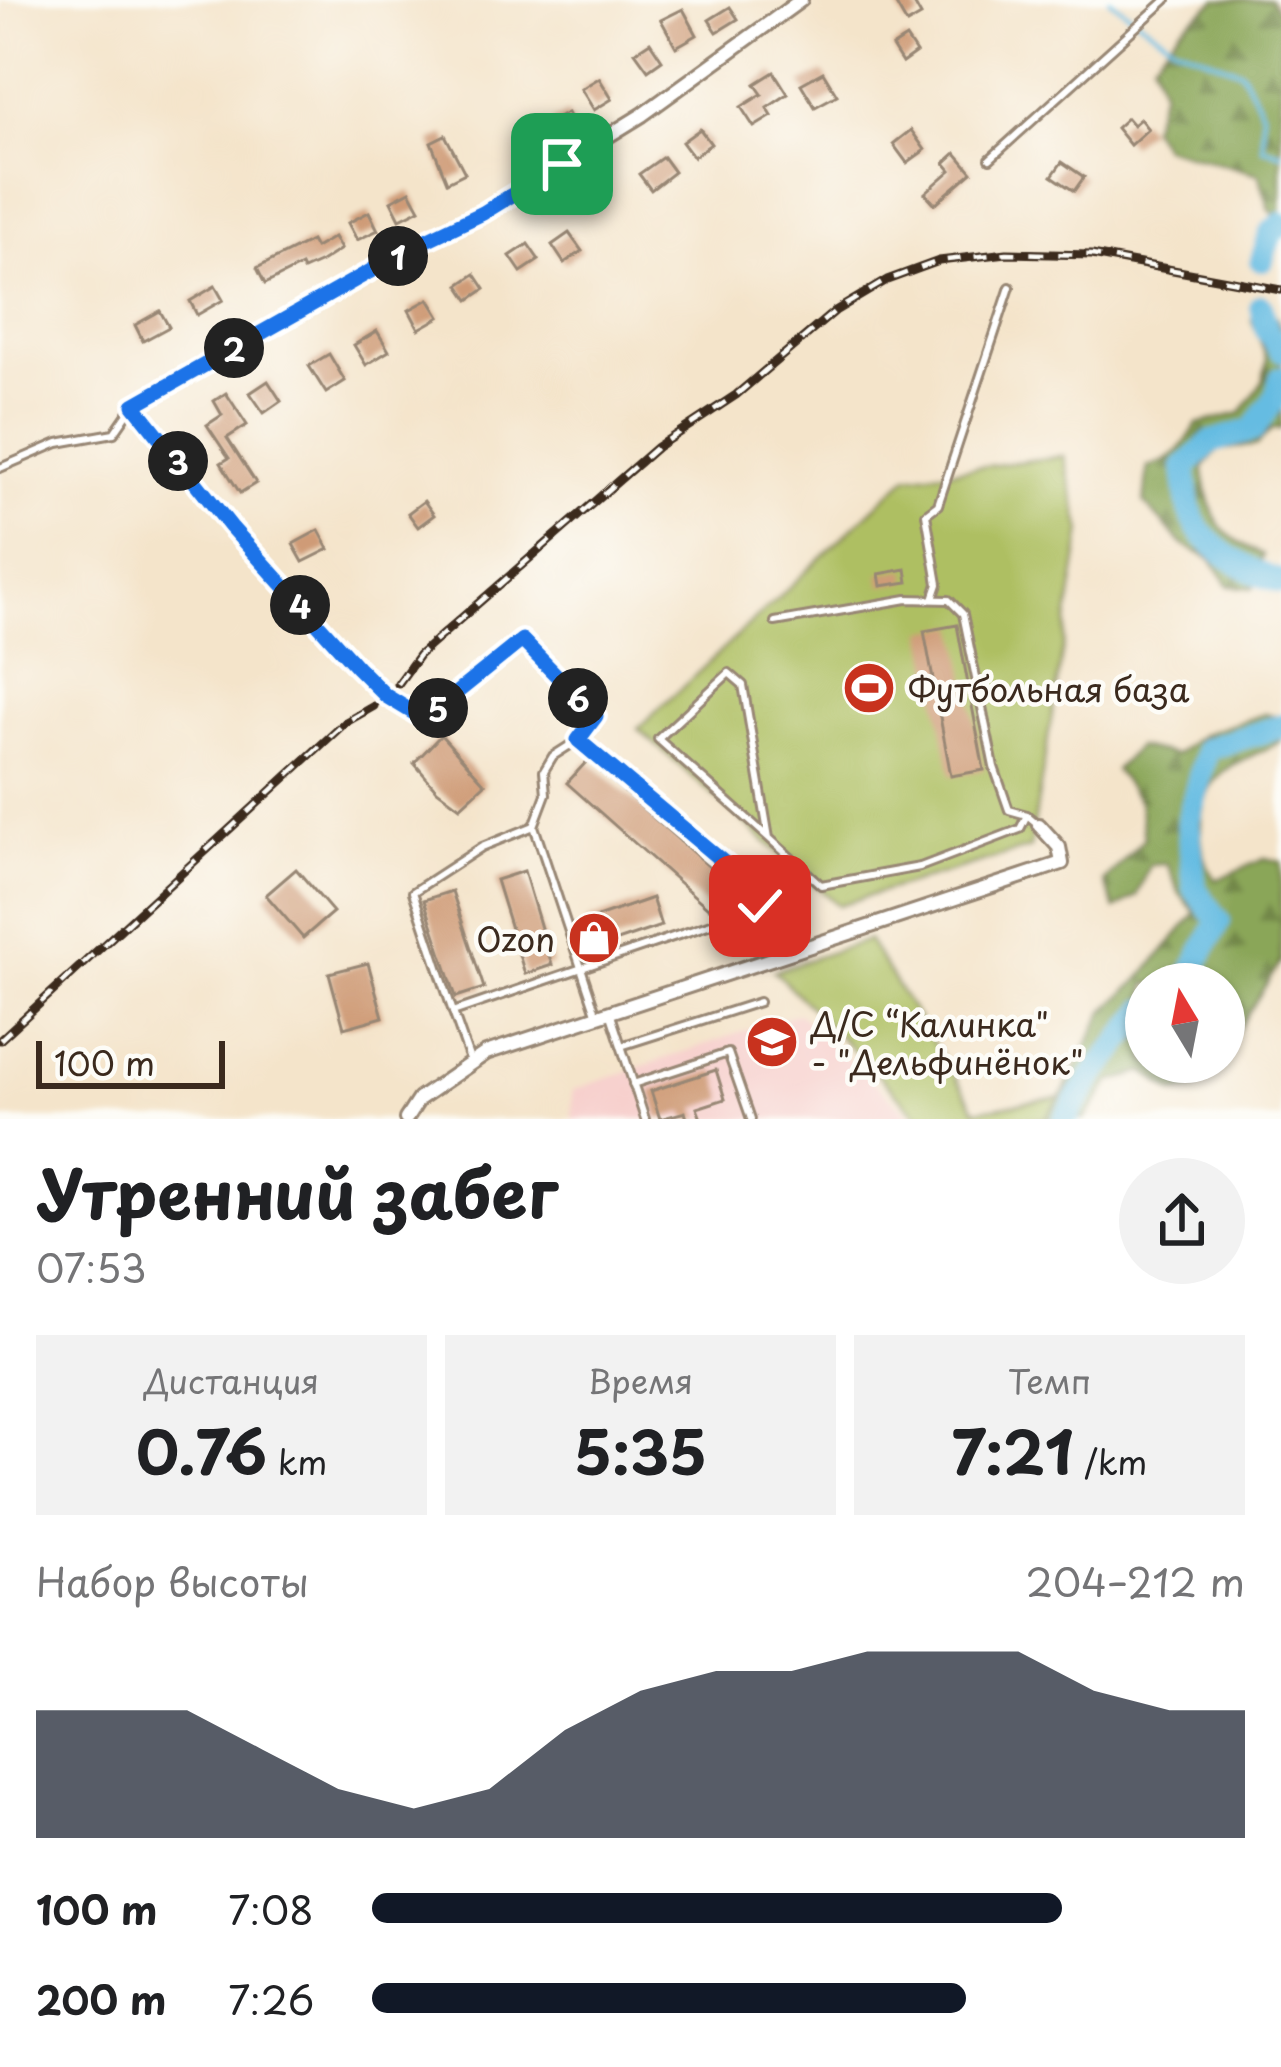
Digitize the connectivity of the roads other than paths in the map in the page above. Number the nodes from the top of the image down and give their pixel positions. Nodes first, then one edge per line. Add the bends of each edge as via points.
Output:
1 (802, 0) edge
2 (1166, 0) edge
3 (990, 159) dead end
4 (1010, 287) dead end
5 (134, 405) joint
6 (0, 468) edge
7 (933, 599) junction
8 (775, 622) dead end
9 (1027, 815) junction
10 (1040, 825) joint
11 (534, 826) junction
12 (769, 838) junction
13 (761, 899) junction
14 (792, 951) junction
15 (580, 969) junction
16 (759, 1003) dead end
17 (453, 1012) junction
18 (603, 1014) junction
19 (621, 1046) junction
20 (471, 1062) junction
21 (633, 1084) junction
22 (406, 1119) edge
23 (645, 1119) edge
24 (751, 1119) edge

1 - 5 street via 642,115 483,213
2 - 3 lane
4 - 7 lane via 938,505 926,514 938,584
5 - 6 lane via 115,433 58,443
7 - 8 lane
7 - 9 lane via 949,600 964,614 994,767 1009,810
9 - 10 lane
9 - 12 lane via 1020,829 920,867 821,885
10 - 14 street via 1062,863
11 - 13 lane via 546,794 544,771 578,740
11 - 15 lane
11 - 17 lane via 482,847 413,892
12 - 12 lane via 658,740 729,674 743,685
13 - 14 lane via 777,914
13 - 15 lane via 752,910
14 - 18 street
15 - 17 lane
15 - 18 lane
16 - 19 lane
17 - 20 lane
18 - 19 lane
18 - 20 street
19 - 21 lane
20 - 22 street via 419,1099
21 - 23 lane
21 - 24 lane via 728,1053

